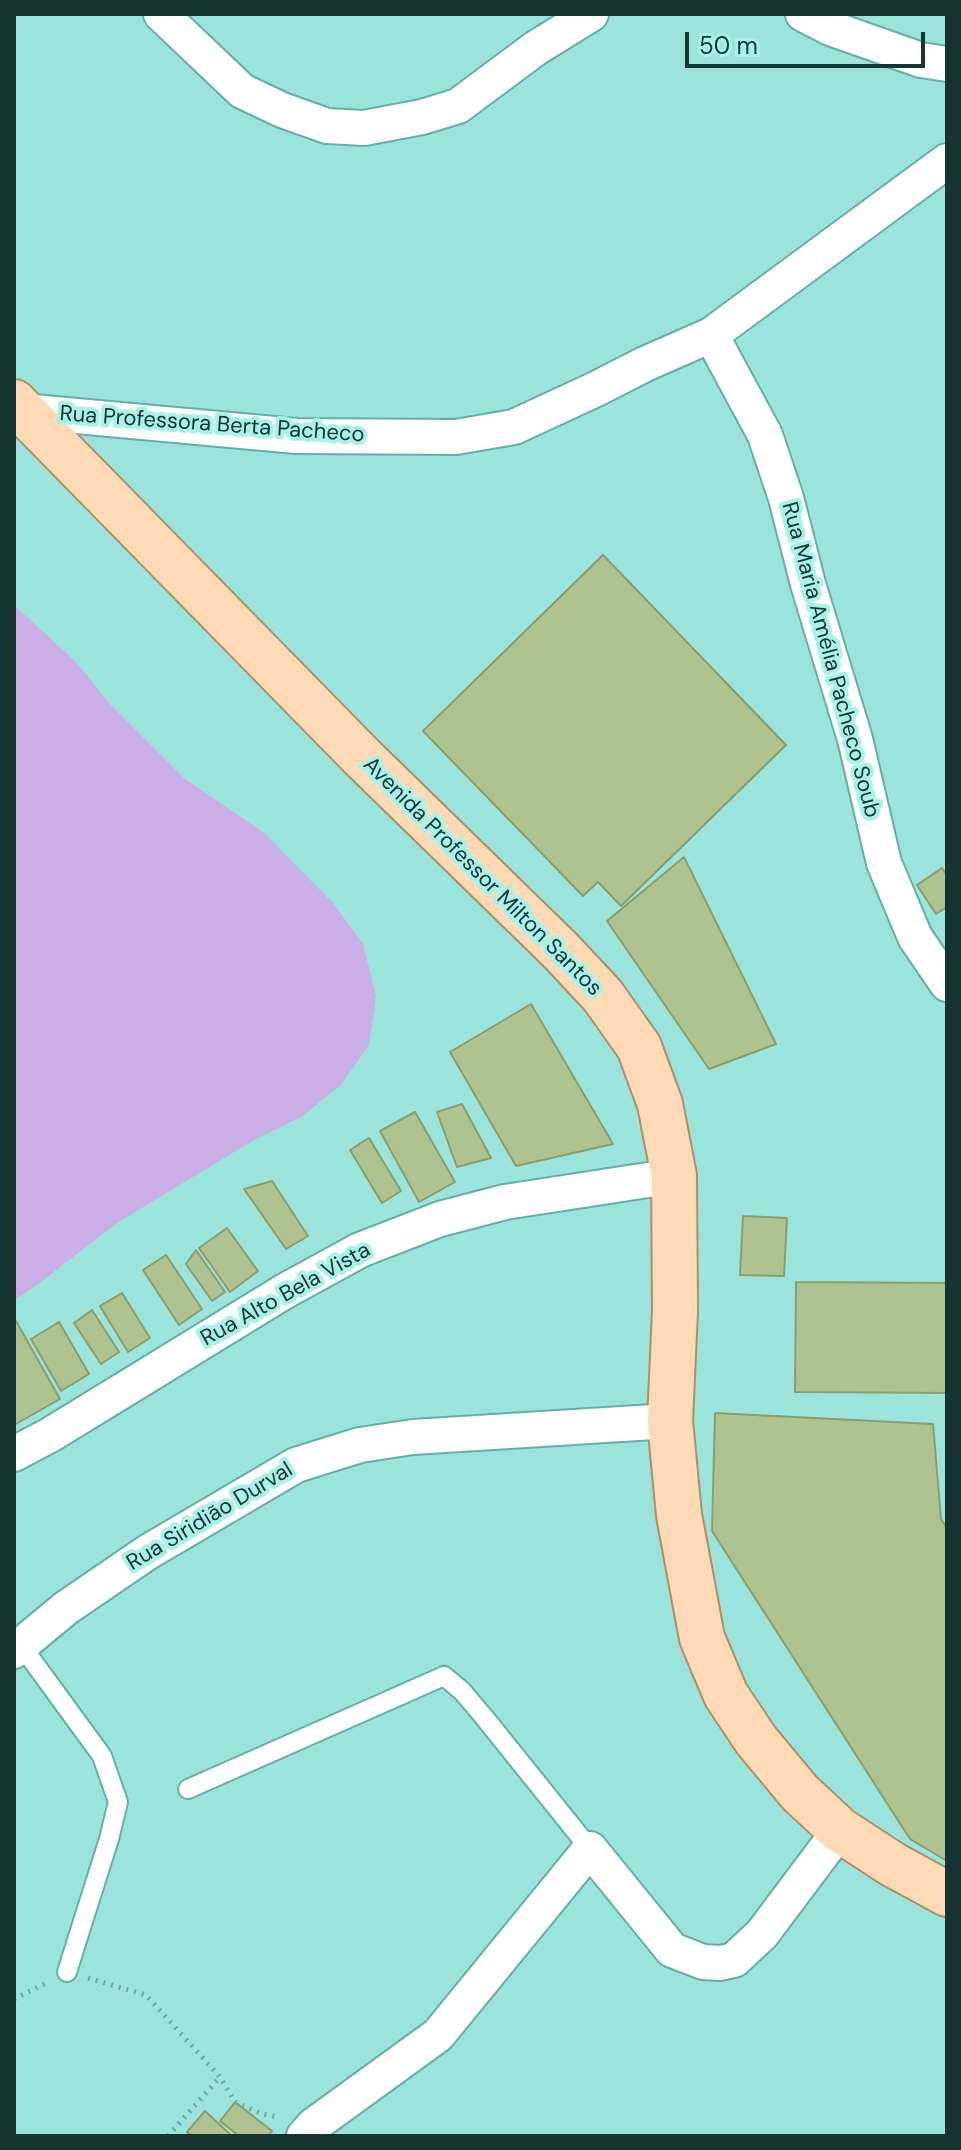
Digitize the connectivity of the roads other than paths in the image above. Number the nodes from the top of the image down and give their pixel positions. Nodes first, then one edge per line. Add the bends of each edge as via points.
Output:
1 (161, 14) edge
2 (591, 14) edge
3 (803, 14) edge
4 (947, 64) edge
5 (947, 161) edge
6 (711, 335) junction
7 (18, 406) edge
8 (947, 984) edge
9 (674, 1176) junction
10 (670, 1421) junction
11 (14, 1454) edge
12 (18, 1648) edge
13 (188, 1789) dead end
14 (840, 1830) junction
15 (590, 1849) junction
16 (947, 1894) edge
17 (67, 1972) dead end
18 (314, 2132) edge

1 - 2 street via 242,91 327,126 364,128 458,106
3 - 4 street via 845,34
5 - 6 street, Rua Professora Berta Pacheco
6 - 7 street, Rua Professora Berta Pacheco via 514,427 456,437 296,436
6 - 8 street, Rua Maria Amélia Pacheco Soub via 765,435 786,498 855,739 884,863 915,937
7 - 9 main road, Avenida Professor Milton Santos via 603,996 639,1047 660,1104
9 - 10 main road, Avenida Professor Milton Santos
9 - 11 street, Rua Alto Bela Vista via 505,1202 440,1219 360,1250
10 - 12 street, Rua Siridião Durval via 413,1437 360,1445 296,1465 148,1552
10 - 14 main road, Avenida Professor Milton Santos via 679,1515 702,1638 726,1695 756,1740
12 - 17 lane via 102,1756 118,1802
13 - 15 lane via 444,1676 462,1691
14 - 15 street via 762,1934 734,1960 720,1963 672,1950
14 - 16 main road, Avenida Professor Milton Santos
15 - 18 street via 438,2035

